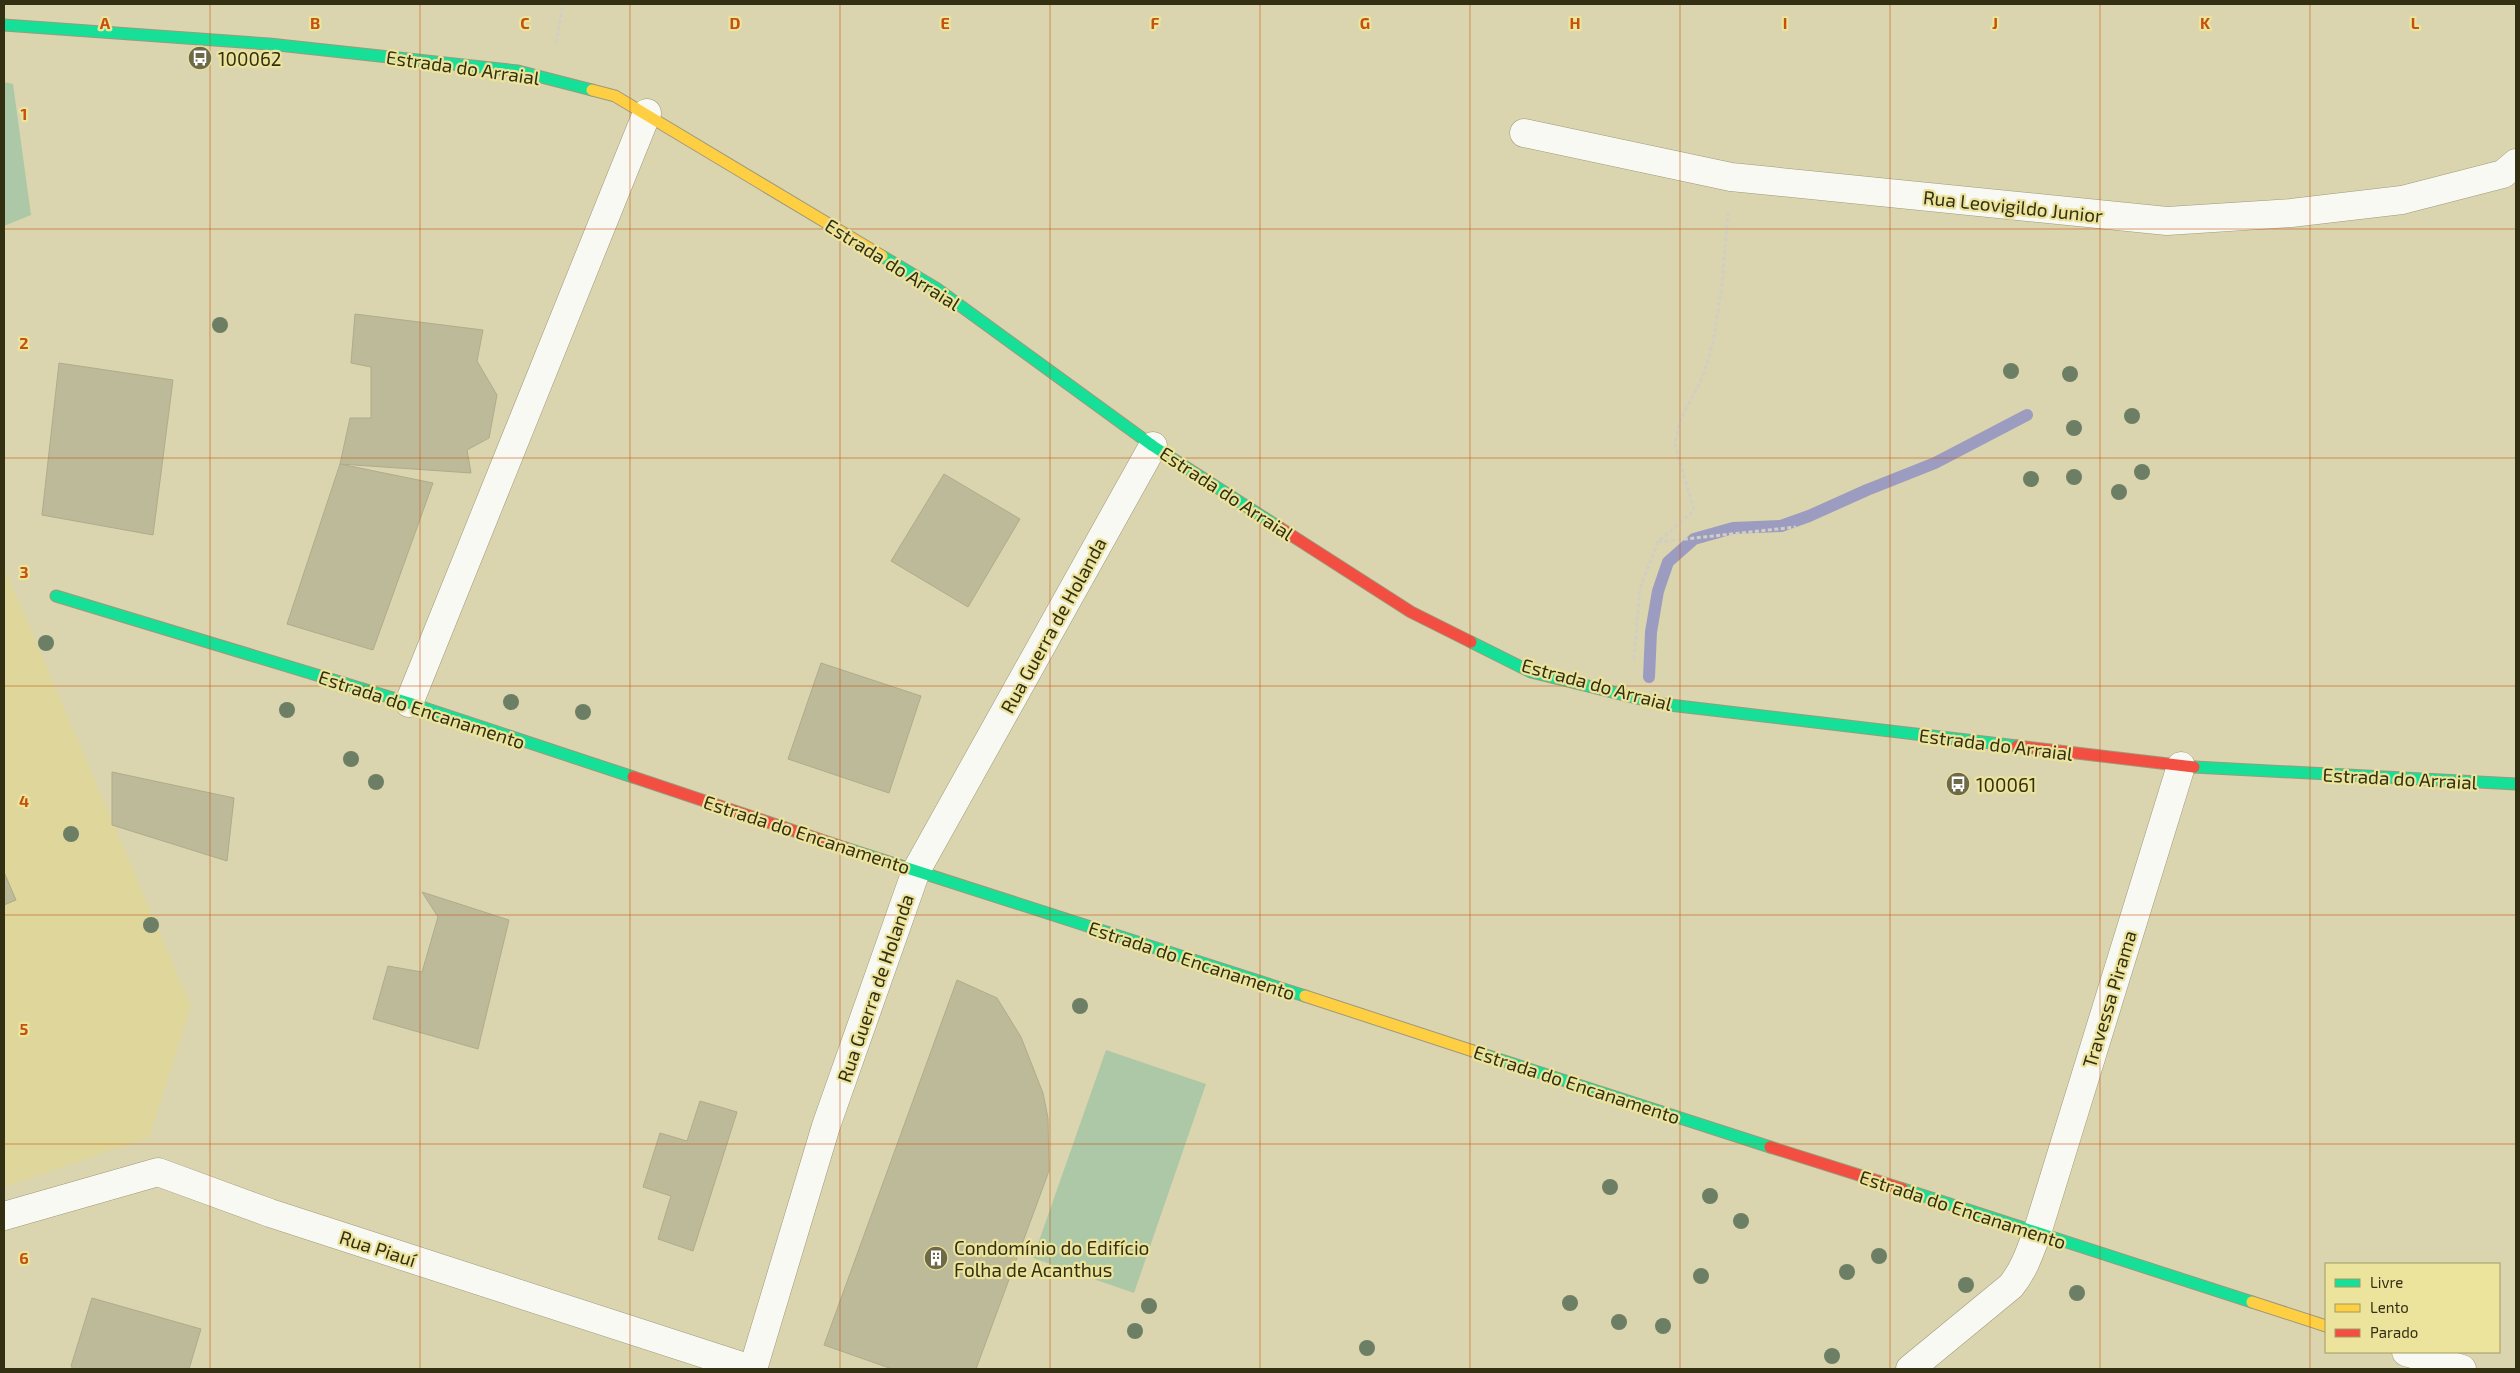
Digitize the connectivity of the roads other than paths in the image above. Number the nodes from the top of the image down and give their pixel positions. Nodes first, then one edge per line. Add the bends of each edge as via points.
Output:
1 (4, 25) edge
2 (647, 113) junction
3 (1524, 133) dead end
4 (2510, 168) edge
5 (1153, 446) junction
6 (56, 596) dead end
7 (409, 703) junction
8 (2181, 766) junction
9 (2516, 784) edge
10 (916, 871) junction
11 (4, 1216) edge
12 (2038, 1233) junction
13 (2325, 1326) edge
14 (2409, 1353) edge
15 (2450, 1368) edge
16 (752, 1369) edge
17 (1910, 1369) edge

1 - 2 main road, Estrada do Arraial via 269,44 518,70 615,96
2 - 5 main road, Estrada do Arraial via 936,288
2 - 7 street
3 - 4 street, Rua Leovigildo Junior via 1731,177 2167,221 2291,213 2402,200
5 - 8 main road, Estrada do Arraial via 1411,612 1530,672 1661,704
5 - 10 street, Rua Guerra de Holanda
6 - 7 main road, Estrada do Encanamento
7 - 10 main road, Estrada do Encanamento
8 - 9 main road, Estrada do Arraial
8 - 12 street, Travessa Pirama
10 - 12 main road, Estrada do Encanamento
10 - 16 street, Rua Guerra de Holanda via 826,1126
11 - 16 street, Rua Piauí via 158,1172 270,1213
12 - 13 main road, Estrada do Encanamento
12 - 17 street, Travessa Pirama via 2020,1275 2011,1286
14 - 15 street

